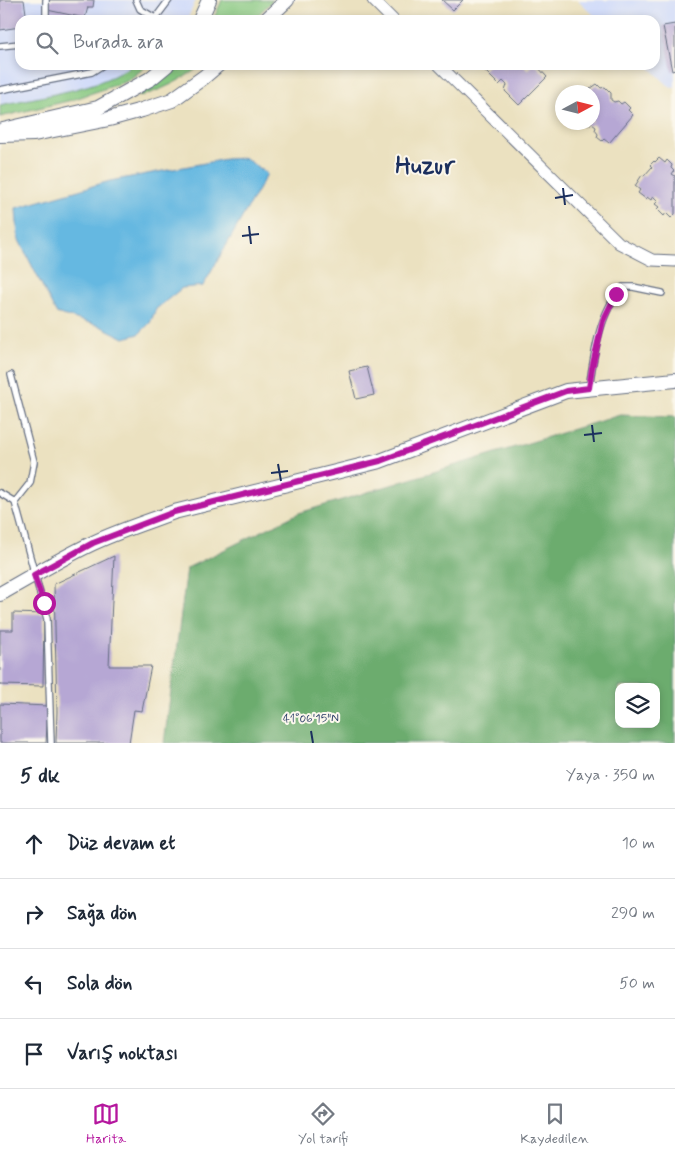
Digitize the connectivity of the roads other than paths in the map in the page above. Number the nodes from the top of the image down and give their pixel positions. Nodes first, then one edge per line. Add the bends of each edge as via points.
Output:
1 (46, 0) edge
2 (136, 0) edge
3 (169, 0) edge
4 (209, 0) edge
5 (287, 0) edge
6 (373, 0) edge
7 (46, 15) edge
8 (148, 15) edge
9 (157, 15) edge
10 (203, 15) edge
11 (271, 15) edge
12 (388, 15) edge
13 (15, 44) edge
14 (0, 46) edge
15 (95, 70) edge
16 (161, 70) edge
17 (212, 70) edge
18 (444, 70) edge
19 (0, 90) edge
20 (0, 131) edge
21 (0, 135) edge
22 (675, 261) edge
23 (662, 292) dead end
24 (11, 374) dead end
25 (675, 380) edge
26 (589, 388) junction
27 (0, 493) edge
28 (15, 502) junction
29 (34, 575) junction
30 (0, 594) edge
31 (51, 743) edge

1 - 7 lane
2 - 8 lane via 140,9
3 - 9 lane
4 - 10 street
5 - 11 street
6 - 12 street
13 - 14 lane
15 - 19 lane
16 - 20 street via 98,108
17 - 21 street via 172,100 142,110 34,134
18 - 22 street via 619,243 652,260
23 - 26 lane via 623,287 616,294 603,321
24 - 28 lane via 34,462 30,483
25 - 26 street
26 - 29 street via 566,391 380,461 174,512 93,543
27 - 28 lane
28 - 29 lane
29 - 30 street
29 - 31 lane via 44,603 49,636

